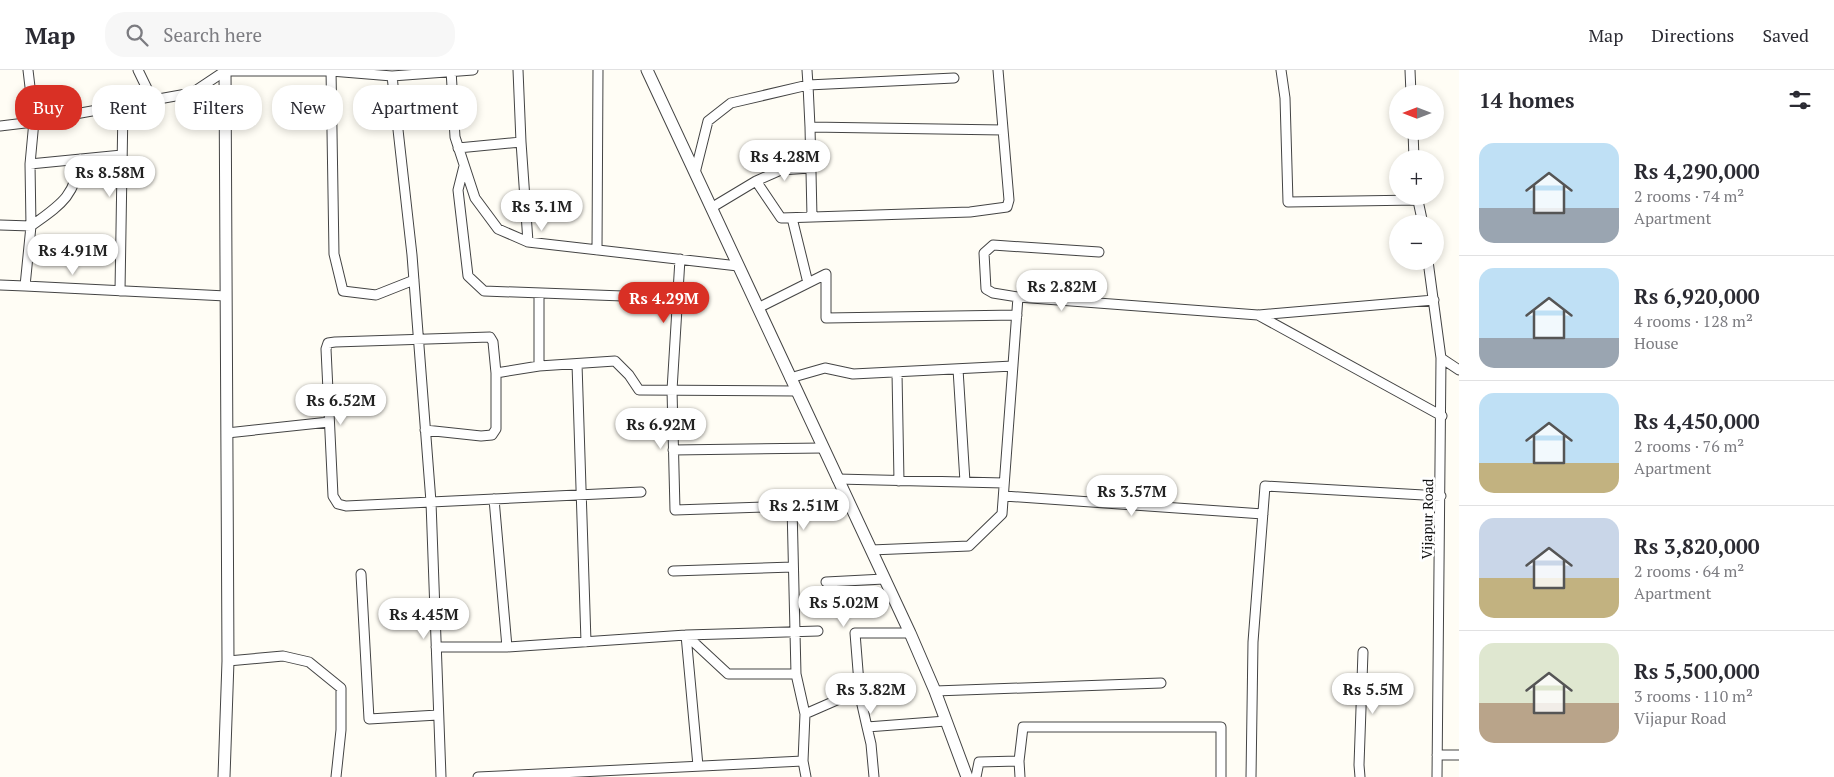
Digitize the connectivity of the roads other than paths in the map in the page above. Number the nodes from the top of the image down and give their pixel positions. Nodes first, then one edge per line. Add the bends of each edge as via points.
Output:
1 (28, 70) edge
2 (138, 70) edge
3 (331, 70) edge
4 (473, 70) edge
5 (518, 70) edge
6 (598, 70) edge
7 (647, 70) edge
8 (807, 70) edge
9 (998, 70) edge
10 (1282, 70) edge
11 (1410, 70) edge
12 (225, 71) edge
13 (451, 71) edge
14 (392, 76) junction
15 (954, 78) dead end
16 (30, 85) edge
17 (145, 85) edge
18 (808, 85) junction
19 (1411, 85) edge
20 (165, 98) edge
21 (15, 124) edge
22 (0, 126) edge
23 (810, 127) junction
24 (33, 130) edge
25 (123, 130) edge
26 (1003, 130) junction
27 (521, 142) junction
28 (458, 148) junction
29 (122, 155) junction
30 (80, 159) junction
31 (30, 164) junction
32 (464, 166) junction
33 (810, 168) junction
34 (695, 173) junction
35 (756, 181) junction
36 (1389, 199) edge
37 (711, 208) junction
38 (812, 217) junction
39 (792, 218) junction
40 (0, 225) edge
41 (31, 226) junction
42 (528, 242) junction
43 (597, 250) junction
44 (1099, 252) dead end
45 (680, 259) junction
46 (738, 266) junction
47 (1429, 270) edge
48 (414, 280) junction
49 (808, 283) junction
50 (0, 285) edge
51 (25, 286) junction
52 (120, 291) junction
53 (539, 293) junction
54 (226, 296) junction
55 (1018, 297) junction
56 (677, 298) junction
57 (1434, 300) junction
58 (758, 308) junction
59 (1017, 315) junction
60 (1258, 315) junction
61 (419, 339) junction
62 (1441, 358) junction
63 (577, 364) junction
64 (539, 366) junction
65 (1013, 366) junction
66 (958, 369) junction
67 (1459, 370) edge
68 (896, 372) junction
69 (496, 373) junction
70 (790, 378) junction
71 (672, 390) junction
72 (796, 391) junction
73 (1442, 416) junction
74 (329, 422) junction
75 (425, 430) junction
76 (227, 433) junction
77 (823, 448) junction
78 (673, 450) junction
79 (838, 479) junction
80 (899, 480) junction
81 (965, 482) junction
82 (1004, 483) junction
83 (641, 492) dead end
84 (580, 494) junction
85 (1004, 496) junction
86 (1441, 496) junction
87 (494, 499) junction
88 (431, 502) junction
89 (1263, 514) junction
90 (870, 550) junction
91 (793, 567) junction
92 (673, 571) dead end
93 (361, 574) dead end
94 (884, 579) junction
95 (826, 582) dead end
96 (818, 631) dead end
97 (795, 632) junction
98 (910, 633) junction
99 (686, 635) junction
100 (586, 642) junction
101 (436, 647) junction
102 (507, 647) junction
103 (1363, 652) dead end
104 (228, 661) junction
105 (796, 674) junction
106 (1161, 683) dead end
107 (860, 690) junction
108 (935, 691) junction
109 (805, 714) junction
110 (438, 716) junction
111 (946, 721) junction
112 (867, 727) junction
113 (1459, 755) edge
114 (1437, 756) junction
115 (1019, 761) junction
116 (803, 762) junction
117 (698, 766) junction
118 (224, 777) edge
119 (336, 777) edge
120 (440, 777) edge
121 (478, 777) edge
122 (806, 777) edge
123 (874, 777) edge
124 (967, 777) edge
125 (976, 777) edge
126 (1020, 777) edge
127 (1221, 777) edge
128 (1251, 777) edge
129 (1360, 777) edge
130 (1437, 777) edge

1 - 16 street
2 - 17 street
3 - 12 street
3 - 14 street
3 - 48 street via 334,254 343,291 376,295
4 - 13 street
5 - 27 street
6 - 43 street
7 - 34 street
8 - 18 street
9 - 26 street
10 - 36 street via 1288,202
11 - 19 street
12 - 20 street via 192,93
12 - 54 street
13 - 14 street
13 - 28 street
14 - 48 street
15 - 18 street
18 - 23 street
18 - 34 street via 731,103 708,121
21 - 22 street
23 - 26 street
23 - 33 street
24 - 31 street
25 - 29 street
26 - 38 street via 1007,207 970,212
27 - 28 street
27 - 42 street
28 - 32 street
29 - 30 street
29 - 52 street
30 - 31 street
30 - 41 street via 78,178 63,203
31 - 41 street
32 - 42 street via 475,198 498,229
32 - 53 street via 458,190 468,276 484,291
33 - 35 street via 781,170
33 - 38 street
34 - 37 street
35 - 37 street
35 - 39 street via 781,218
37 - 46 street
38 - 39 street
39 - 49 street
40 - 41 street
41 - 51 street
42 - 43 street
43 - 45 street
44 - 55 street via 993,245 984,253 986,289
45 - 46 street
45 - 56 street
46 - 58 street
47 - 57 street, Vijapur Road
48 - 61 street
49 - 58 street
49 - 59 street via 826,274 826,318
50 - 51 street
51 - 52 street
52 - 54 street
53 - 56 street
53 - 64 street
54 - 76 street
55 - 59 street
55 - 60 street
56 - 71 street
57 - 60 street
57 - 62 street, Vijapur Road
58 - 70 street
59 - 65 street
60 - 73 street
61 - 69 street via 490,337
61 - 74 street via 328,343
61 - 75 street
62 - 67 street
62 - 73 street, Vijapur Road
63 - 64 street
63 - 71 street via 616,361 639,390
63 - 84 street
64 - 69 street
65 - 66 street
65 - 82 street
66 - 68 street
66 - 81 street
68 - 70 street via 853,374 826,368
68 - 80 street
69 - 75 street via 496,429 492,434 481,436
70 - 72 street
71 - 72 street
71 - 78 street
72 - 77 street
73 - 86 street, Vijapur Road
74 - 76 street
74 - 88 street via 333,496 338,504
75 - 88 street
76 - 104 street
77 - 78 street
77 - 79 street
78 - 91 street via 675,510 792,506
79 - 80 street
79 - 90 street
80 - 81 street
81 - 82 street
82 - 85 street
83 - 84 street
84 - 87 street
84 - 100 street
85 - 89 street
85 - 90 street via 1002,514 969,546
86 - 89 street via 1266,486
86 - 114 street, Vijapur Road
87 - 88 street
87 - 102 street
88 - 101 street
89 - 128 street via 1253,642
90 - 94 street
91 - 92 street
91 - 97 street
93 - 110 street via 368,719
94 - 95 street
94 - 98 street
96 - 97 street
97 - 99 street
97 - 105 street
98 - 107 street via 855,633
98 - 108 street
99 - 100 street
99 - 105 street via 728,674
99 - 117 street
100 - 102 street
101 - 102 street
101 - 110 street
103 - 129 street
104 - 118 street
104 - 119 street via 284,656 309,662 341,688
105 - 109 street
106 - 108 street
107 - 109 street
107 - 112 street
108 - 111 street
109 - 116 street
110 - 120 street
111 - 112 street
111 - 124 street
112 - 123 street
113 - 114 street
114 - 130 street, Vijapur Road
115 - 125 street via 979,762
115 - 126 street
115 - 127 street via 1023,727 1221,727
116 - 117 street
116 - 122 street
117 - 121 street

